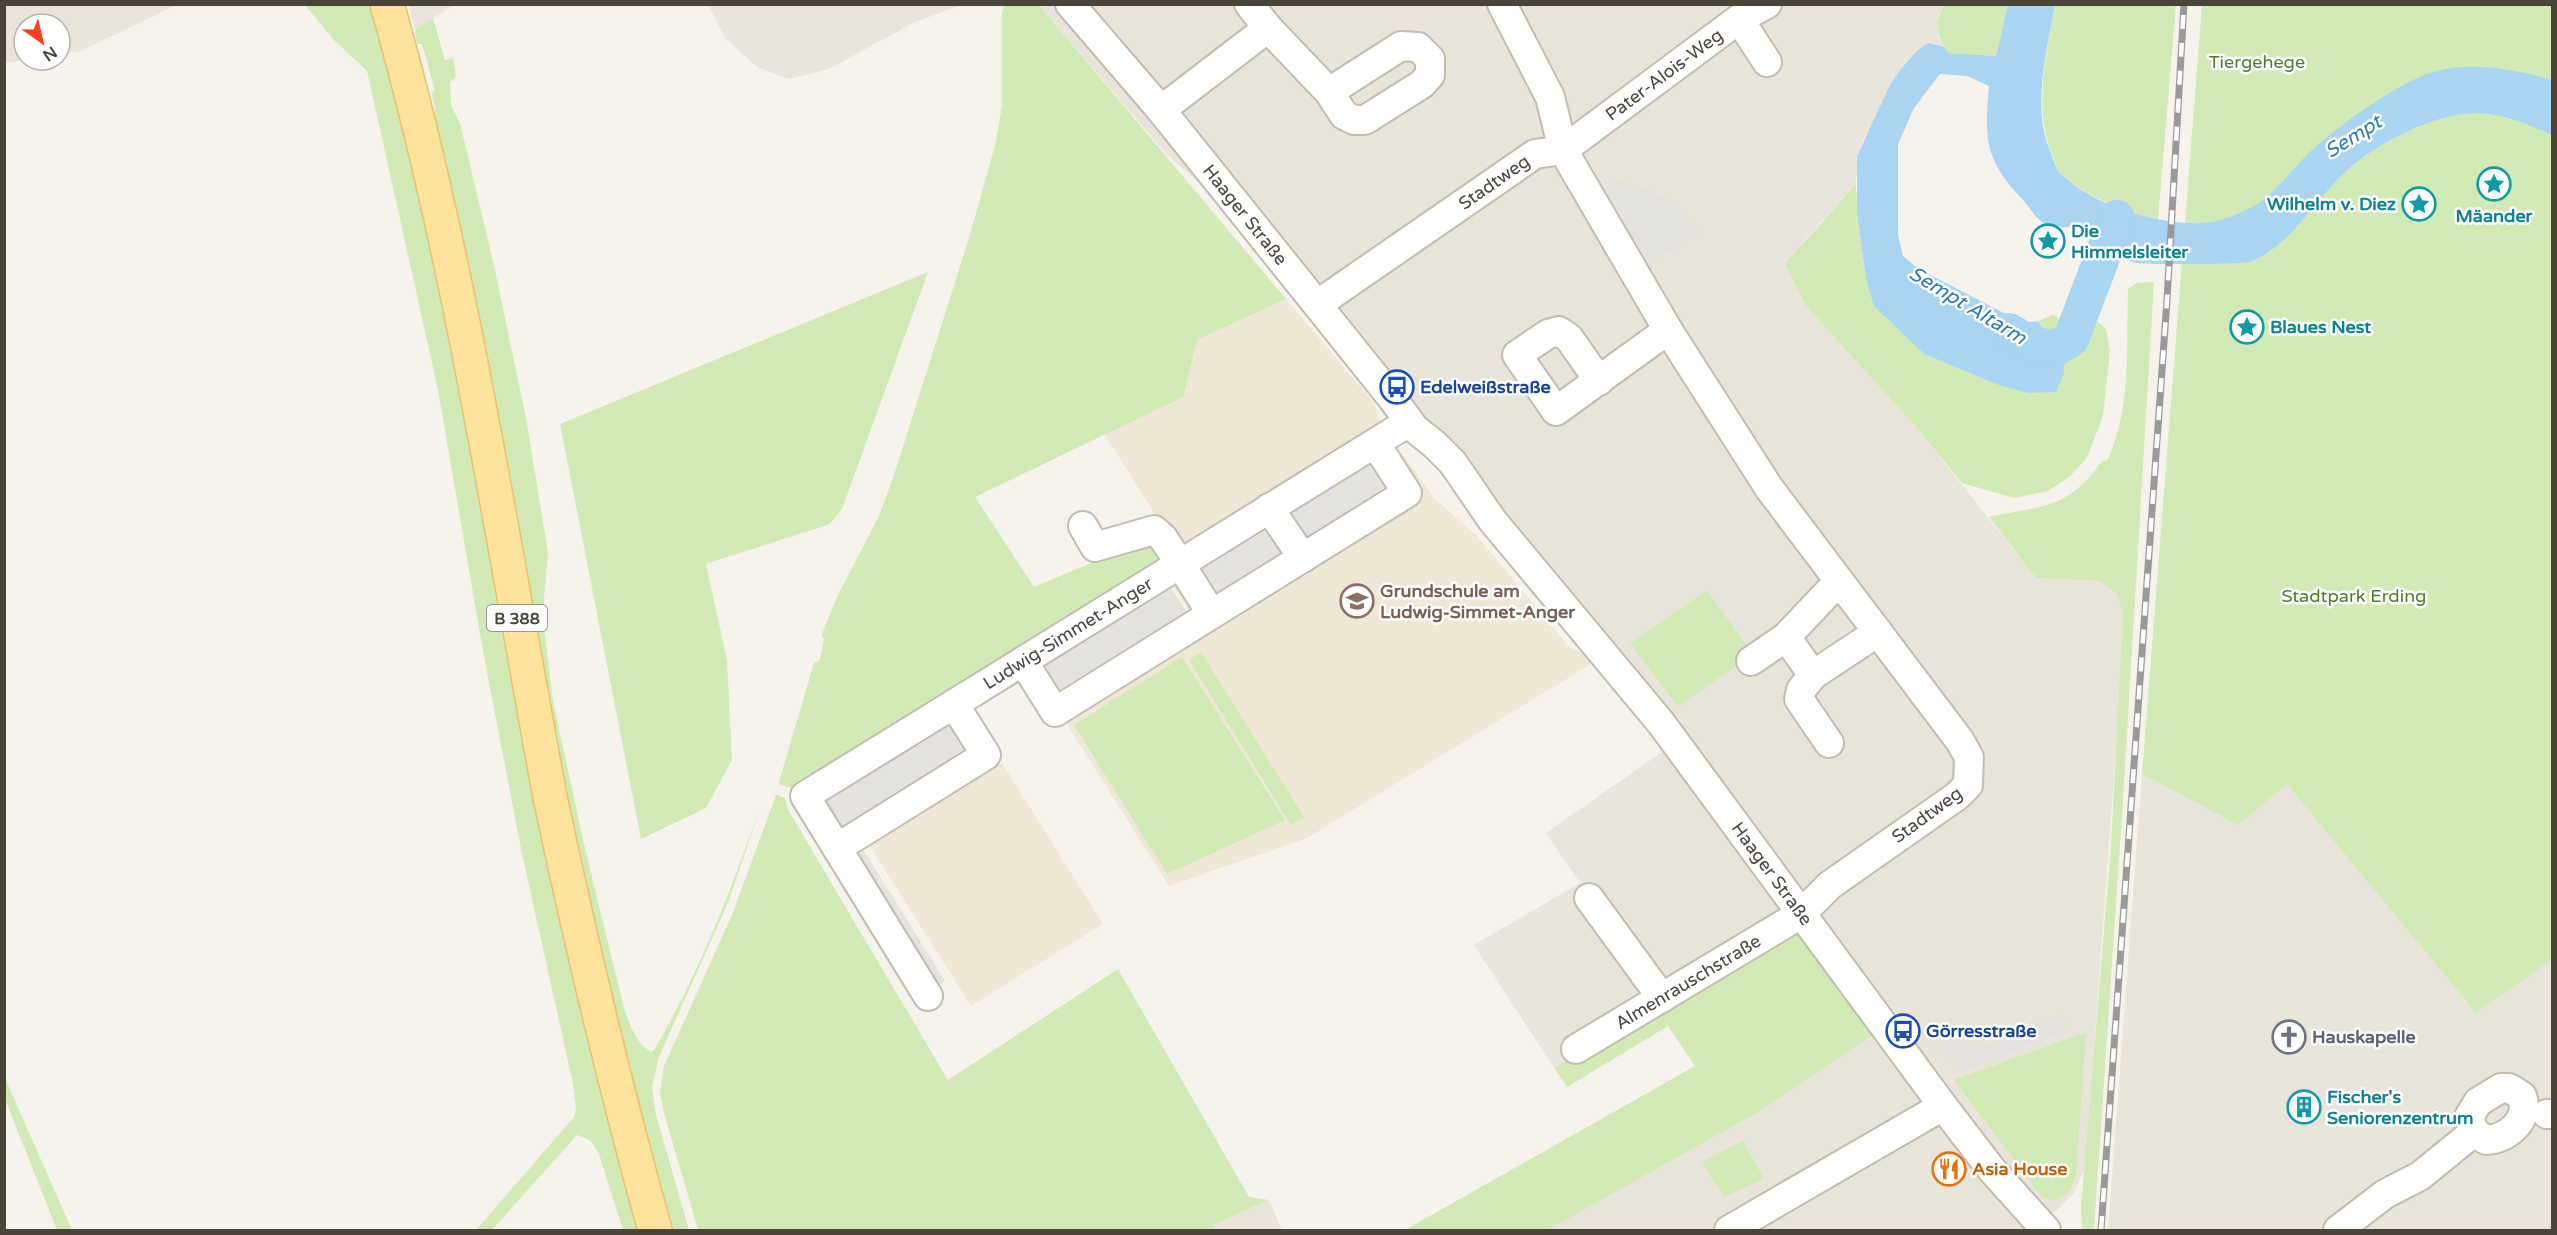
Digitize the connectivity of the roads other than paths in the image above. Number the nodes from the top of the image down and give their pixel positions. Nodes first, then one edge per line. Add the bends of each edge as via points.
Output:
1 (387, 4) edge
2 (1070, 4) edge
3 (1249, 4) edge
4 (1502, 4) edge
5 (1767, 4) edge
6 (1739, 19) junction
7 (1268, 28) junction
8 (1767, 62) dead end
9 (1329, 92) dead end
10 (1161, 110) junction
11 (1563, 150) junction
12 (1318, 304) junction
13 (1668, 330) junction
14 (1599, 381) dead end
15 (1412, 425) junction
16 (1375, 443) junction
17 (1269, 508) junction
18 (1083, 526) dead end
19 (1303, 558) junction
20 (1180, 564) junction
21 (1839, 581) junction
22 (1212, 614) junction
23 (1878, 632) junction
24 (1786, 637) junction
25 (1751, 661) dead end
26 (1023, 662) junction
27 (1813, 675) junction
28 (954, 704) junction
29 (1829, 743) dead end
30 (837, 848) junction
31 (1589, 898) dead end
32 (1801, 914) junction
33 (928, 996) dead end
34 (1662, 998) junction
35 (1576, 1049) dead end
36 (1943, 1106) junction
37 (2474, 1132) dead end
38 (655, 1230) edge
39 (1729, 1230) edge
40 (2046, 1230) edge
41 (2338, 1230) edge

1 - 38 main road, B 388 via 407,72 452,267 568,882
2 - 10 street, Haager Straße
3 - 7 street
4 - 11 street via 1550,97
5 - 6 street, Pater-Alois-Weg
6 - 8 street
6 - 11 street, Pater-Alois-Weg
7 - 9 street
7 - 10 street
10 - 12 street, Haager Straße
11 - 12 street, Stadtweg via 1535,154
11 - 13 street, Stadtweg
12 - 15 street, Haager Straße
13 - 14 street
13 - 21 street, Stadtweg via 1769,488
15 - 16 street, Ludwig-Simmet-Anger
15 - 32 street, Haager Straße via 1453,463 1492,520 1661,723
16 - 17 street, Ludwig-Simmet-Anger
16 - 19 street via 1407,493
17 - 19 street
17 - 20 street, Ludwig-Simmet-Anger
18 - 20 street via 1095,547 1154,530
19 - 22 street
20 - 22 street
20 - 26 street, Ludwig-Simmet-Anger
21 - 23 street, Stadtweg
21 - 24 street
22 - 26 street via 1055,712
23 - 27 street
23 - 32 street, Stadtweg via 1960,741 1969,757 1968,785 1830,885
24 - 25 street
24 - 27 street
26 - 28 street, Ludwig-Simmet-Anger
27 - 29 street via 1799,699
28 - 30 street via 986,755
28 - 30 street, Ludwig-Simmet-Anger via 805,796
30 - 33 street, Ludwig-Simmet-Anger
31 - 34 street
32 - 34 street, Almenrauschstraße
32 - 36 street, Haager Straße
34 - 35 street, Almenrauschstraße
36 - 39 street
36 - 40 street, Haager Straße via 1992,1170
37 - 41 street via 2420,1176 2385,1194

